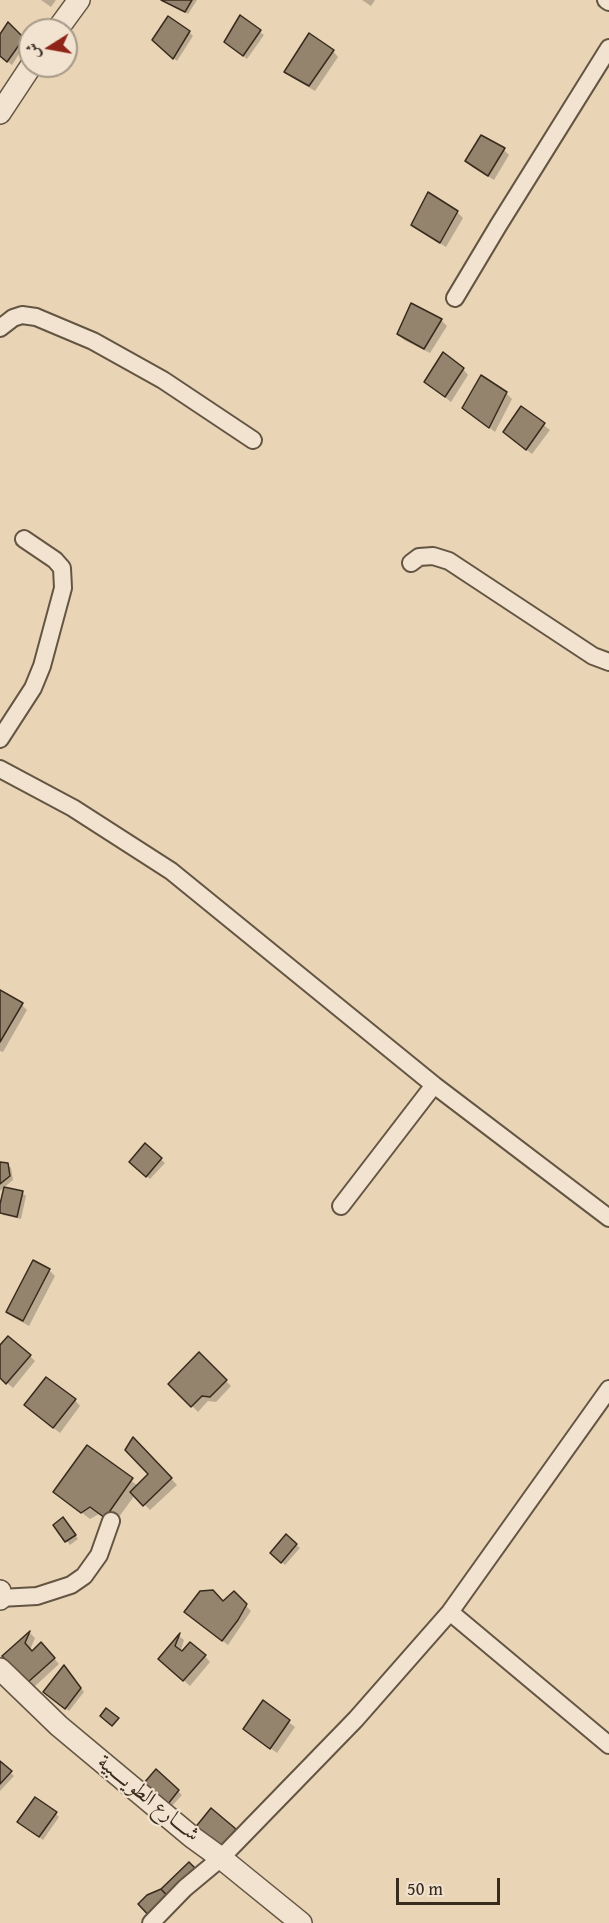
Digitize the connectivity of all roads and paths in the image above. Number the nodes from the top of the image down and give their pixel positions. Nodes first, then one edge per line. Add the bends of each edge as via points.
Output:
1 (79, 0) edge
2 (66, 18) edge
3 (609, 48) edge
4 (23, 78) edge
5 (0, 113) edge
6 (455, 298) dead end
7 (0, 328) edge
8 (253, 440) dead end
9 (24, 539) dead end
10 (411, 563) dead end
11 (609, 662) edge
12 (0, 739) edge
13 (0, 769) edge
14 (434, 1085) junction
15 (341, 1206) dead end
16 (609, 1218) edge
17 (607, 1398) edge
18 (111, 1521) dead end
19 (0, 1592) edge
20 (0, 1598) edge
21 (450, 1612) junction
22 (0, 1669) edge
23 (609, 1745) edge
24 (221, 1858) junction
25 (151, 1923) edge
26 (301, 1923) edge

1 - 2 street
3 - 6 street
4 - 5 street
7 - 8 street via 22,315 93,341 163,380
9 - 12 street via 62,568 63,588 33,688
10 - 11 street via 419,557 433,556 449,561 593,656
13 - 14 street via 73,808 171,871
14 - 15 street
14 - 16 street
17 - 21 street
18 - 20 street via 99,1555 84,1576 71,1585 37,1596
19 - 20 street
21 - 23 street
21 - 24 street via 356,1719
22 - 24 street, شــــارع الطويــــبية via 59,1726
24 - 25 street via 184,1888
24 - 26 street, شــــارع الطويــــبية

